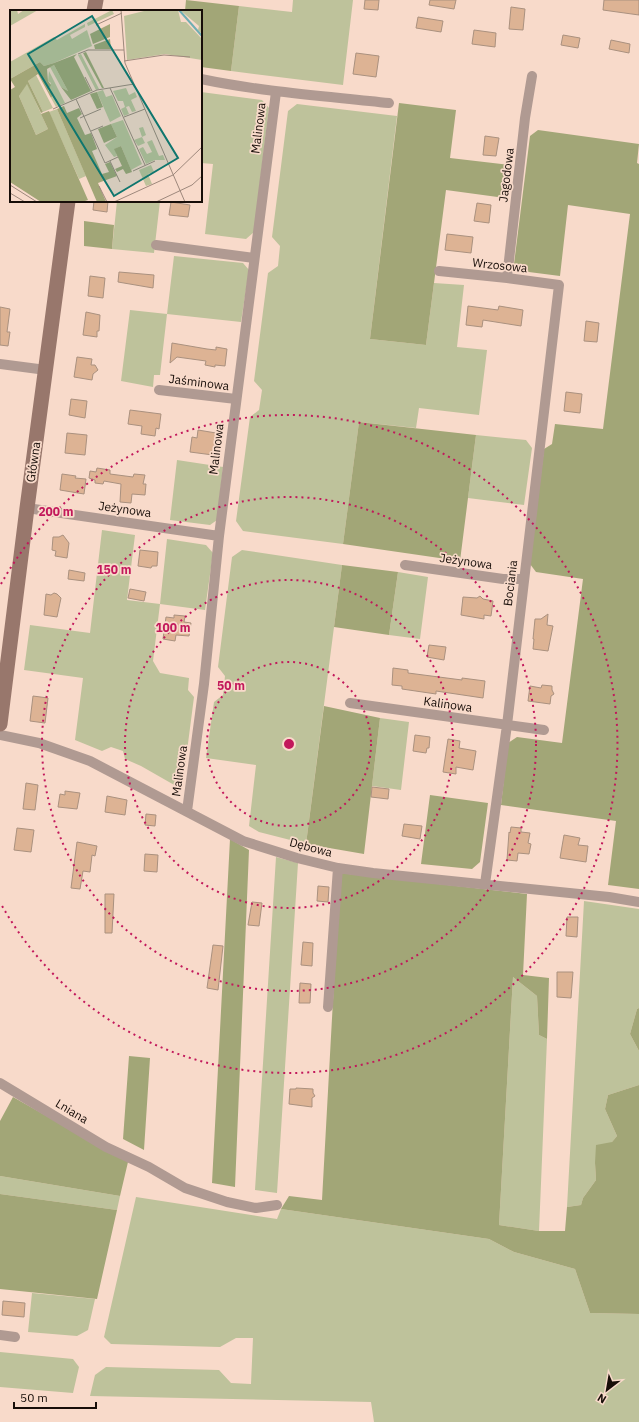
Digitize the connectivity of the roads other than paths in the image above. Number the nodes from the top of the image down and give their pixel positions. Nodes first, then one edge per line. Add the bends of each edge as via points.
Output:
1 (96, 0) edge
2 (94, 10) edge
3 (532, 76) dead end
4 (202, 79) edge
5 (276, 92) junction
6 (390, 103) dead end
7 (68, 202) edge
8 (156, 245) dead end
9 (254, 258) junction
10 (439, 271) dead end
11 (507, 278) junction
12 (559, 285) joint
13 (0, 364) edge
14 (46, 370) junction
15 (159, 390) dead end
16 (236, 399) junction
17 (27, 508) junction
18 (219, 536) junction
19 (405, 565) dead end
20 (524, 579) junction
21 (350, 703) dead end
22 (0, 724) edge
23 (507, 725) junction
24 (544, 730) dead end
25 (0, 735) edge
26 (187, 811) junction
27 (338, 868) junction
28 (485, 884) junction
29 (639, 902) edge
30 (328, 1006) dead end
31 (0, 1083) edge
32 (277, 1205) dead end
33 (0, 1335) edge
34 (15, 1337) dead end

1 - 2 street
3 - 11 street, Jagodowa
4 - 5 street, Malinowa
5 - 6 street, Malinowa
5 - 9 street, Malinowa
7 - 14 street, Główna
8 - 9 street
9 - 16 street, Malinowa
10 - 11 street, Wrzosowa
11 - 12 street, Wrzosowa
12 - 20 street, Bociania
13 - 14 street
14 - 17 street, Główna
15 - 16 street, Jaśminowa
16 - 18 street, Malinowa
17 - 18 street, Jeżynowa
17 - 22 street, Główna
18 - 26 street, Malinowa via 204,684
19 - 20 street, Jeżynowa via 503,579
20 - 23 street, Bociania
21 - 23 street, Kalinowa
23 - 24 street, Kalinowa
23 - 28 street, Bociania
25 - 26 street, Dębowa via 39,743 90,761
26 - 27 street, Dębowa via 243,841
27 - 28 street, Dębowa
27 - 30 street
28 - 29 street, Dębowa
31 - 32 street, Lniana via 106,1147 149,1167 185,1188 227,1202 256,1208
33 - 34 street

